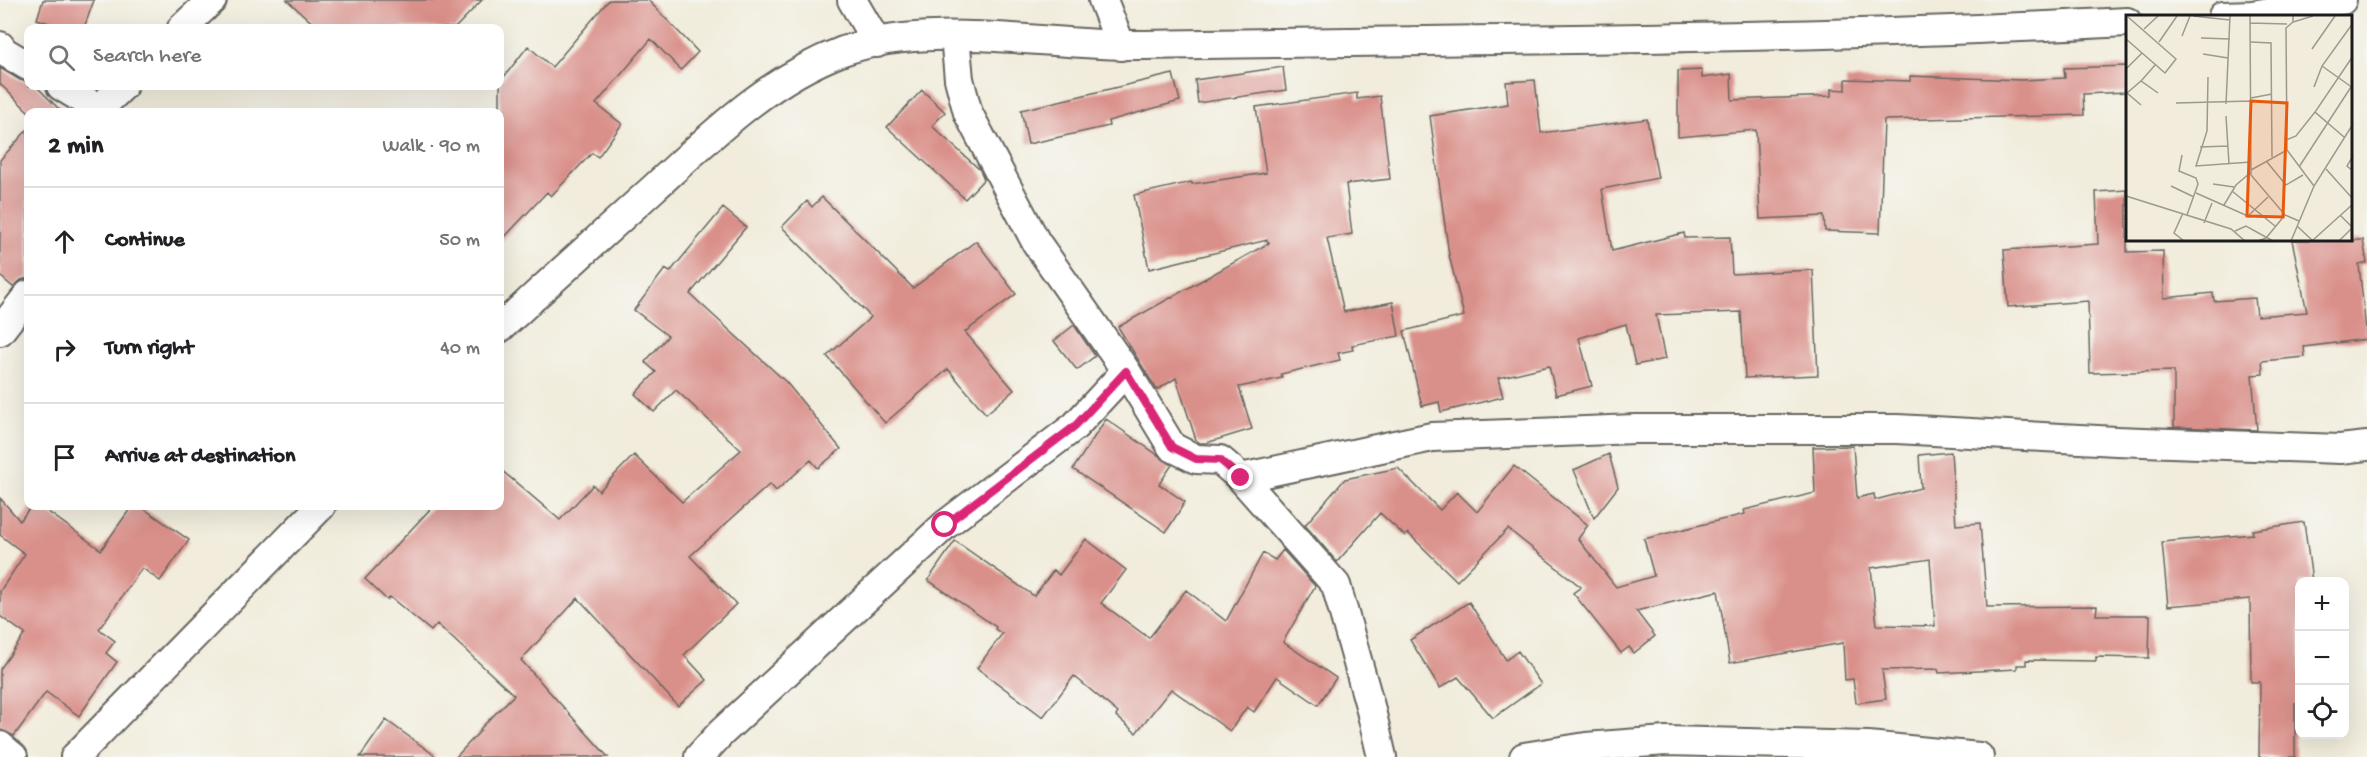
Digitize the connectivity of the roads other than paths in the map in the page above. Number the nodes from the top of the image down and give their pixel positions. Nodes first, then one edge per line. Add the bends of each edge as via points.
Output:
1 (212, 0) edge
2 (852, 0) edge
3 (1103, 0) edge
4 (2342, 0) edge
5 (2257, 7) edge
6 (2227, 15) edge
7 (2126, 22) edge
8 (186, 24) edge
9 (955, 36) junction
10 (877, 43) junction
11 (0, 46) edge
12 (1120, 46) junction
13 (24, 64) edge
14 (68, 90) edge
15 (120, 90) edge
16 (97, 108) edge
17 (105, 108) edge
18 (24, 300) edge
19 (504, 324) edge
20 (0, 331) edge
21 (1126, 371) junction
22 (2367, 446) edge
23 (1241, 478) junction
24 (317, 510) edge
25 (0, 746) edge
26 (1583, 752) edge
27 (13, 757) edge
28 (75, 757) edge
29 (699, 757) edge
30 (1382, 757) edge
31 (1524, 757) edge
32 (1979, 757) edge

1 - 8 street
2 - 10 street
3 - 12 street
4 - 5 street
5 - 6 street
7 - 12 street via 1971,30
9 - 10 street via 909,37
9 - 12 street
9 - 21 street via 959,79 968,113 1036,242
10 - 19 street via 847,49 809,65 735,114
11 - 13 street
14 - 16 street
15 - 17 street
18 - 20 street
21 - 23 street via 1172,447 1196,459 1220,460
21 - 29 street via 1075,426 945,525 729,724
22 - 23 street via 2340,449 2140,442 1897,429 1635,429 1432,437
23 - 30 street via 1336,585
24 - 28 street
25 - 27 street
26 - 31 street
26 - 32 street via 1666,741 1868,746

